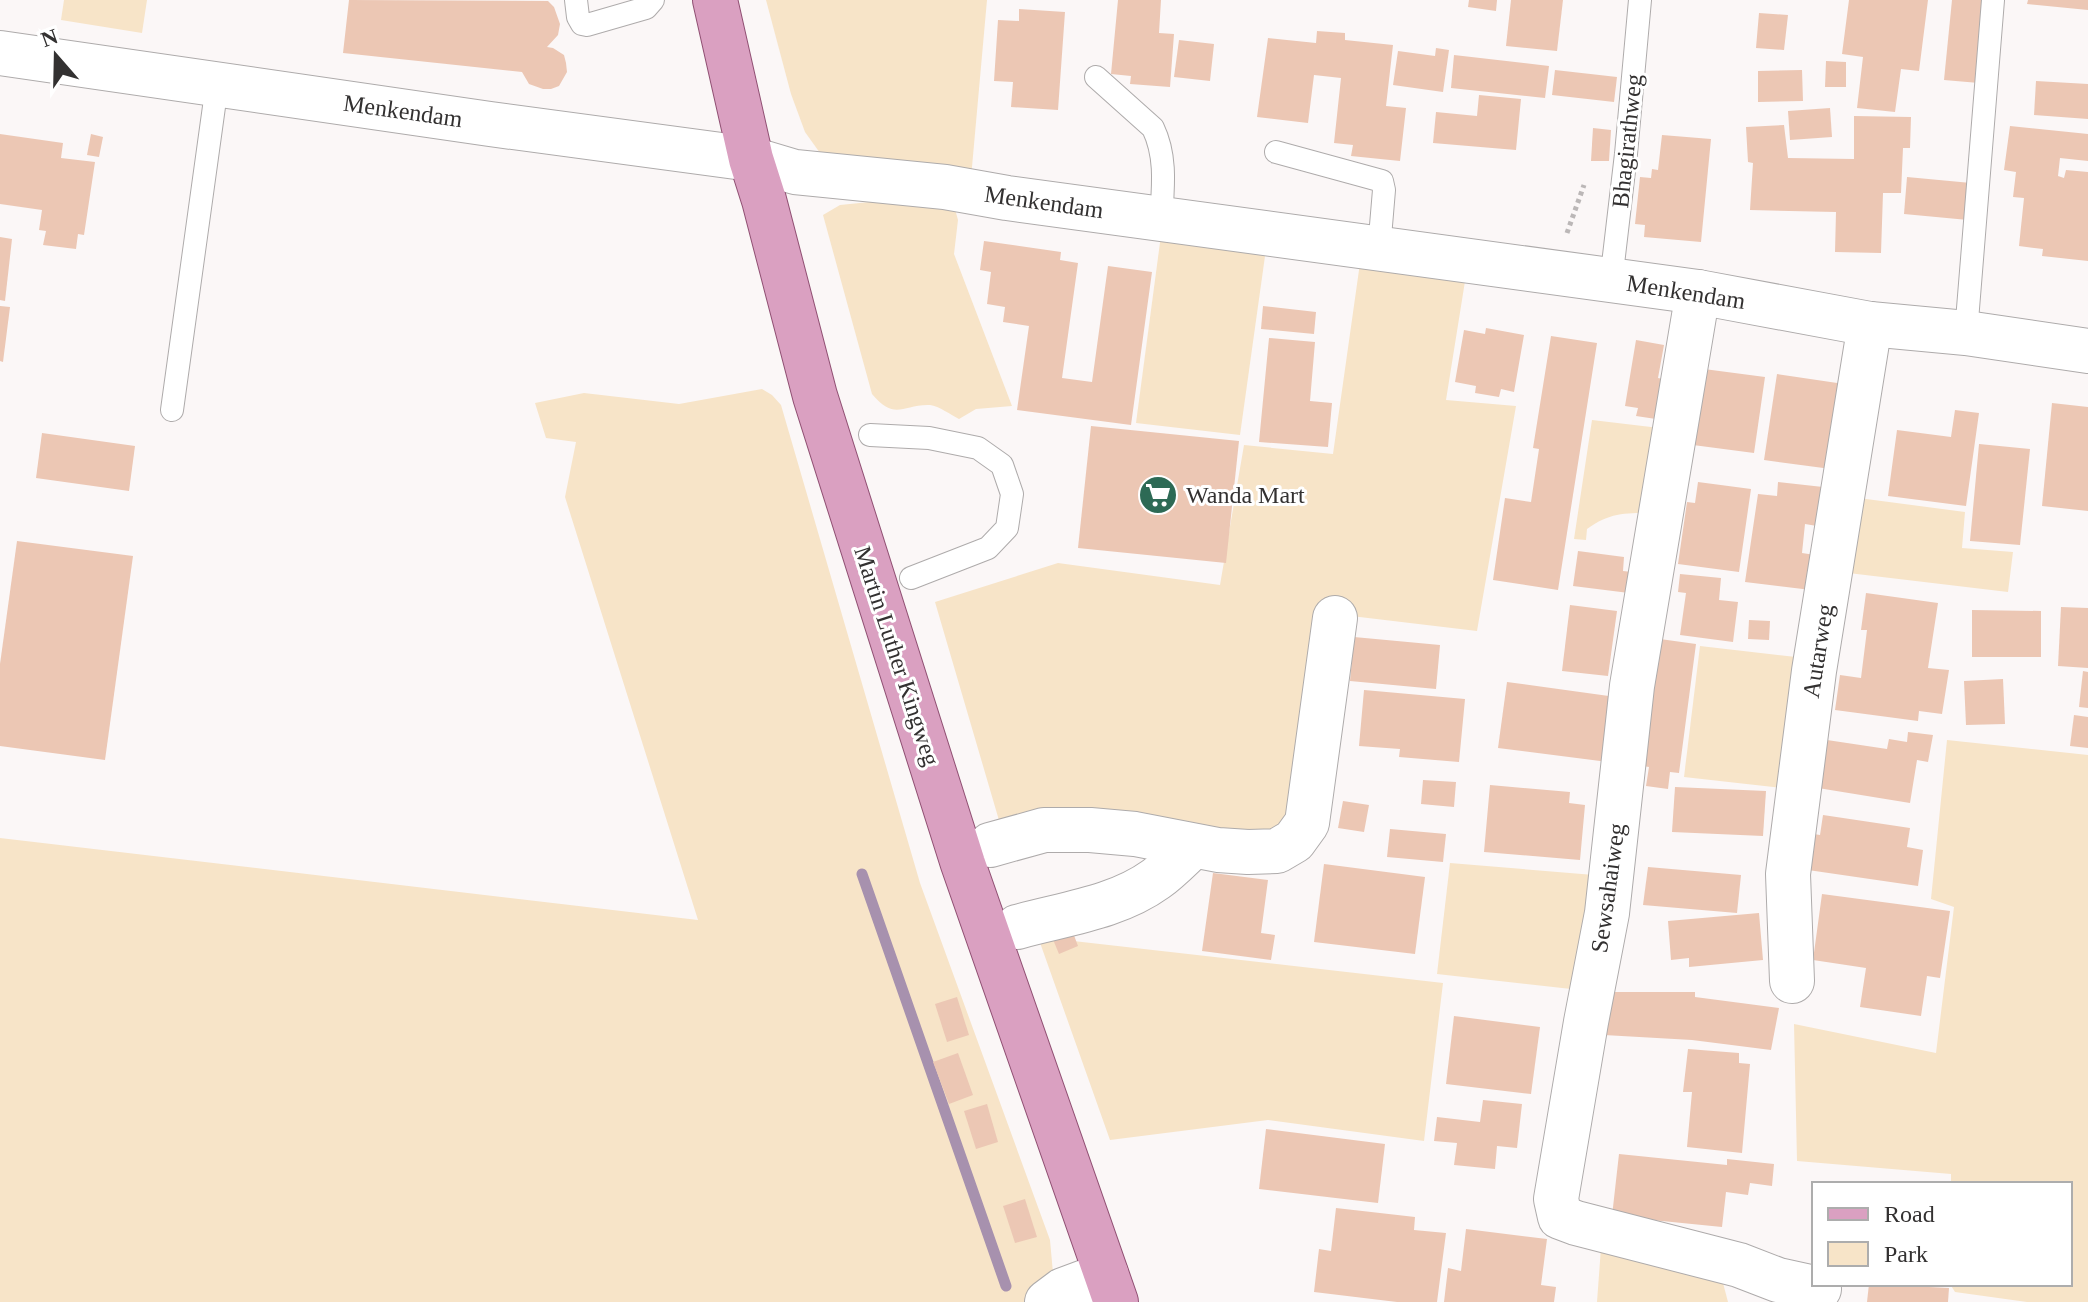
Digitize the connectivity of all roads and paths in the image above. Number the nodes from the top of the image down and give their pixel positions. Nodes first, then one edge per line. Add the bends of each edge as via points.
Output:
1 (576, 0) edge
2 (653, 0) edge
3 (715, 0) edge
4 (1640, 0) edge
5 (1993, 0) edge
6 (0, 53) edge
7 (1096, 77) dead end
8 (217, 85) junction
9 (1276, 152) dead end
10 (751, 159) junction
11 (1584, 185) dead end
12 (1161, 219) junction
13 (1379, 249) junction
14 (1553, 272) junction
15 (1611, 281) junction
16 (1698, 292) junction
17 (1870, 324) junction
18 (1966, 333) junction
19 (2088, 351) edge
20 (172, 410) dead end
21 (870, 435) dead end
22 (911, 578) dead end
23 (1335, 618) dead end
24 (990, 845) dead end
25 (1193, 846) junction
26 (1017, 927) dead end
27 (1792, 981) dead end
28 (1111, 1288) edge
29 (1819, 1289) dead end
30 (1047, 1302) edge

1 - 2 lane via 578,17 587,25 646,8
3 - 10 main road, Martin Luther Kingweg
4 - 15 lane, Bhagirathweg
5 - 18 lane
6 - 8 street, Menkendam
7 - 12 lane via 1153,128 1162,154
8 - 10 street, Menkendam
8 - 20 lane
9 - 13 lane via 1382,181
10 - 12 street, Menkendam via 795,172 945,187
10 - 28 main road, Martin Luther Kingweg via 815,396 963,864
11 - 14 path
12 - 13 street, Menkendam
13 - 14 street, Menkendam
14 - 15 street, Menkendam
15 - 16 street, Menkendam
16 - 17 street, Menkendam
16 - 29 street, Sewsahaiweg via 1632,686 1607,913 1556,1199 1560,1217 1576,1223
17 - 18 street, Menkendam
17 - 27 street, Autarweg via 1814,671 1788,874
18 - 19 street, Menkendam
21 - 22 lane via 929,438 978,448 1002,465 1012,494 1007,528 988,548
23 - 25 street via 1307,823 1294,841 1277,851
24 - 25 street via 1044,830 1090,830
25 - 26 street via 1156,880 1116,900
28 - 30 street via 1063,1290

